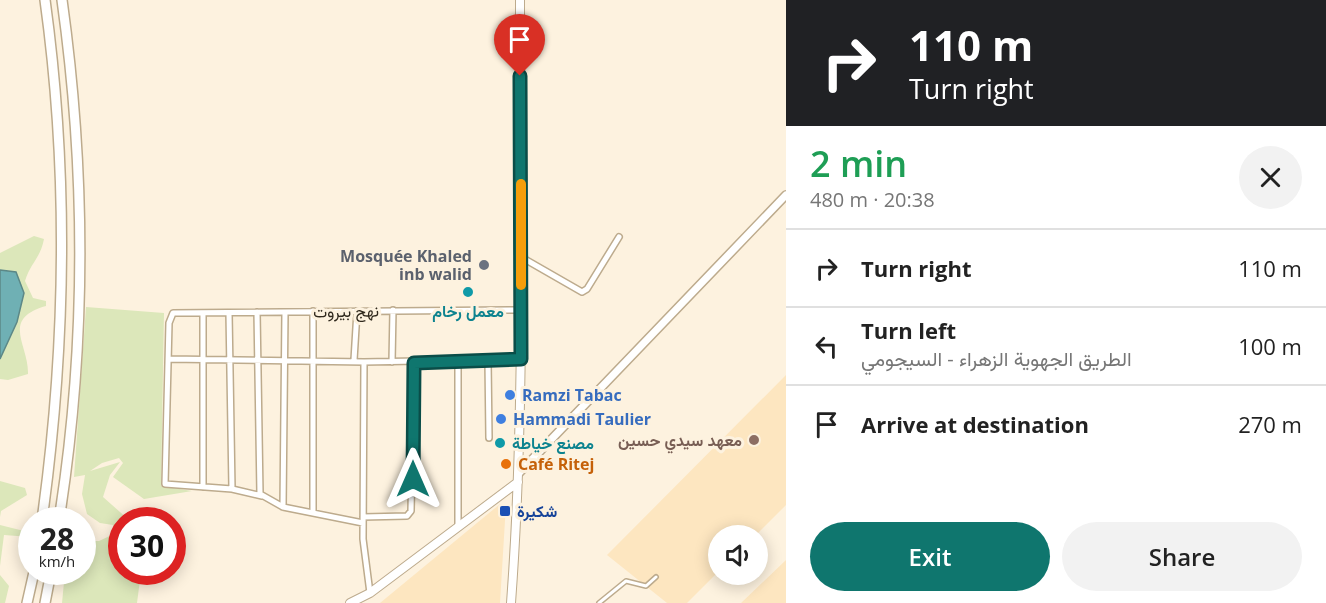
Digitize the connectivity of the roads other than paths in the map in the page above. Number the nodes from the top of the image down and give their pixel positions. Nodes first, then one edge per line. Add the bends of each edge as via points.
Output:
1 (45, 0) edge
2 (62, 0) edge
3 (520, 0) edge
4 (785, 198) edge
5 (619, 237) dead end
6 (521, 257) junction
7 (393, 310) junction
8 (521, 310) junction
9 (313, 311) junction
10 (357, 311) junction
11 (257, 312) junction
12 (285, 312) junction
13 (203, 313) junction
14 (229, 313) junction
15 (168, 359) junction
16 (521, 359) junction
17 (202, 360) junction
18 (258, 360) junction
19 (284, 360) junction
20 (312, 360) junction
21 (354, 360) junction
22 (230, 361) junction
23 (488, 361) junction
24 (364, 362) junction
25 (392, 362) junction
26 (458, 362) junction
27 (414, 363) junction
28 (489, 438) dead end
29 (518, 477) junction
30 (203, 487) junction
31 (232, 489) junction
32 (262, 496) junction
33 (44, 507) edge
34 (61, 507) edge
35 (284, 507) junction
36 (313, 512) junction
37 (363, 520) junction
38 (458, 526) junction
39 (656, 577) dead end
40 (31, 585) edge
41 (48, 585) edge
42 (370, 593) junction
43 (27, 603) edge
44 (45, 603) edge
45 (350, 603) edge
46 (511, 603) edge
47 (599, 603) edge

1 - 33 highway via 59,133 62,291 57,406
2 - 34 highway via 76,143 79,279 75,383
3 - 6 main road
4 - 29 street
5 - 6 street via 587,290 582,292
6 - 8 main road
7 - 8 street, نهج بيروت
7 - 10 street, نهج بيروت
7 - 25 street
8 - 16 main road
9 - 10 street, نهج بيروت
9 - 12 street, نهج بيروت
9 - 20 street
10 - 21 street
11 - 12 street, نهج بيروت
11 - 14 street, نهج بيروت
11 - 18 street
12 - 19 street
13 - 14 street, نهج بيروت
13 - 15 street, نهج بيروت via 172,315
13 - 17 street
14 - 22 street
15 - 17 street
15 - 30 street via 165,484
16 - 23 street
16 - 29 main road
17 - 22 street
17 - 30 street
18 - 19 street
18 - 22 street
18 - 32 street via 258,487
19 - 20 street
19 - 35 street
20 - 21 street
20 - 36 street
21 - 24 street
22 - 31 street
23 - 26 street
23 - 28 street
24 - 25 street
24 - 37 street
25 - 27 street
26 - 27 street
26 - 38 street
27 - 37 street via 411,511 407,516
29 - 38 main road
29 - 46 main road
30 - 31 street
31 - 32 street
32 - 35 street
35 - 36 street
36 - 37 street
37 - 42 street
38 - 42 main road
39 - 47 lane via 646,586 626,581
40 - 43 highway
41 - 44 highway
42 - 45 main road

